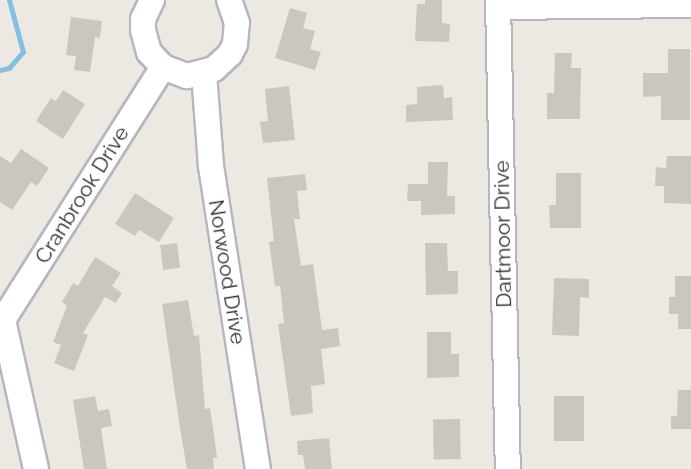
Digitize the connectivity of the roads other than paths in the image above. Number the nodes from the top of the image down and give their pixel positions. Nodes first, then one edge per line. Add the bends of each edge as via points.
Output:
1 (152, 0) edge
2 (229, 0) edge
3 (498, 4) edge
4 (691, 5) edge
5 (162, 67) junction
6 (204, 74) junction
7 (2, 320) edge
8 (36, 469) edge
9 (258, 469) edge
10 (508, 469) edge

1 - 5 street via 143,19 144,41
2 - 6 street via 237,23 235,44 223,62
3 - 4 street
3 - 10 street, Dartmoor Drive
5 - 6 street via 178,74
5 - 7 street, Cranbrook Drive
6 - 9 street, Norwood Drive via 211,166
7 - 8 street

